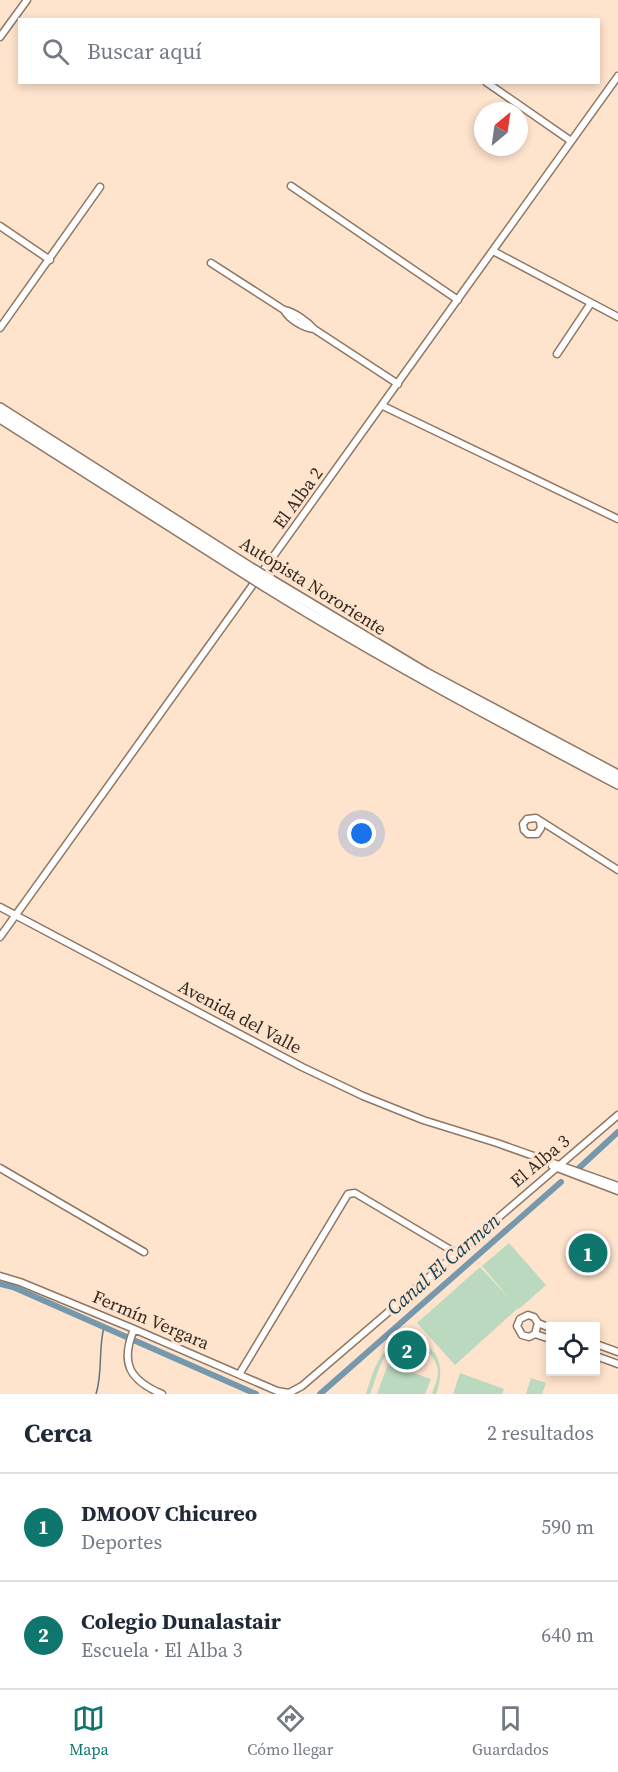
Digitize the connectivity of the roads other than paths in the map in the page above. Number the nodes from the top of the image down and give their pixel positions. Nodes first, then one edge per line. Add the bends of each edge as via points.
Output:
1 (27, 0) edge
2 (0, 36) edge
3 (618, 76) edge
4 (489, 84) edge
5 (571, 141) junction
6 (291, 186) dead end
7 (100, 187) dead end
8 (0, 226) edge
9 (493, 251) junction
10 (50, 260) junction
11 (211, 263) dead end
12 (458, 300) junction
13 (591, 303) junction
14 (618, 317) edge
15 (0, 328) edge
16 (557, 354) dead end
17 (398, 384) junction
18 (383, 406) junction
19 (0, 408) edge
20 (0, 418) edge
21 (618, 519) edge
22 (249, 571) junction
23 (268, 584) junction
24 (618, 775) edge
25 (618, 784) edge
26 (540, 822) dead end
27 (618, 870) edge
28 (0, 907) edge
29 (16, 915) junction
30 (0, 937) edge
31 (618, 1115) edge
32 (557, 1166) junction
33 (0, 1168) edge
34 (618, 1186) edge
35 (618, 1191) edge
36 (144, 1252) dead end
37 (456, 1252) junction
38 (0, 1276) edge
39 (538, 1323) junction
40 (546, 1326) edge
41 (133, 1332) junction
42 (535, 1334) junction
43 (546, 1338) edge
44 (600, 1345) edge
45 (618, 1352) edge
46 (600, 1357) edge
47 (618, 1364) edge
48 (240, 1373) junction
49 (289, 1393) edge
50 (162, 1394) edge

1 - 2 street
3 - 5 street, El Alba 2
4 - 5 street
5 - 9 street, El Alba 2
6 - 12 street
7 - 10 street
8 - 10 street
9 - 12 street, El Alba 2
9 - 13 street
10 - 15 street
11 - 17 street
12 - 17 street, El Alba 2
13 - 14 street
13 - 16 street
17 - 18 street, El Alba 2
18 - 21 street
18 - 29 street, El Alba 2
19 - 22 highway, Autopista Nororiente
20 - 22 highway, Autopista Nororiente
22 - 23 highway, Autopista Nororiente, bridge
23 - 24 highway, Autopista Nororiente
23 - 25 highway, Autopista Nororiente via 334,629 423,681
26 - 27 street
28 - 29 street, Avenida del Valle
29 - 30 street, El Alba 2
29 - 32 street, Avenida del Valle via 318,1076 393,1109
31 - 32 street, El Alba 3
32 - 34 street, Avenida del Valle
32 - 35 street, Avenida del Valle
32 - 37 street, El Alba 3
33 - 36 street
37 - 48 street via 355,1193 348,1194
37 - 49 street, El Alba 3 via 302,1386
38 - 41 street, Fermín Vergara
39 - 40 street
39 - 42 street
39 - 42 street via 528,1316 518,1323 522,1335
41 - 48 street, Fermín Vergara
41 - 50 street via 128,1362 136,1378
42 - 43 street
44 - 45 street
46 - 47 street
48 - 49 street, Fermín Vergara

